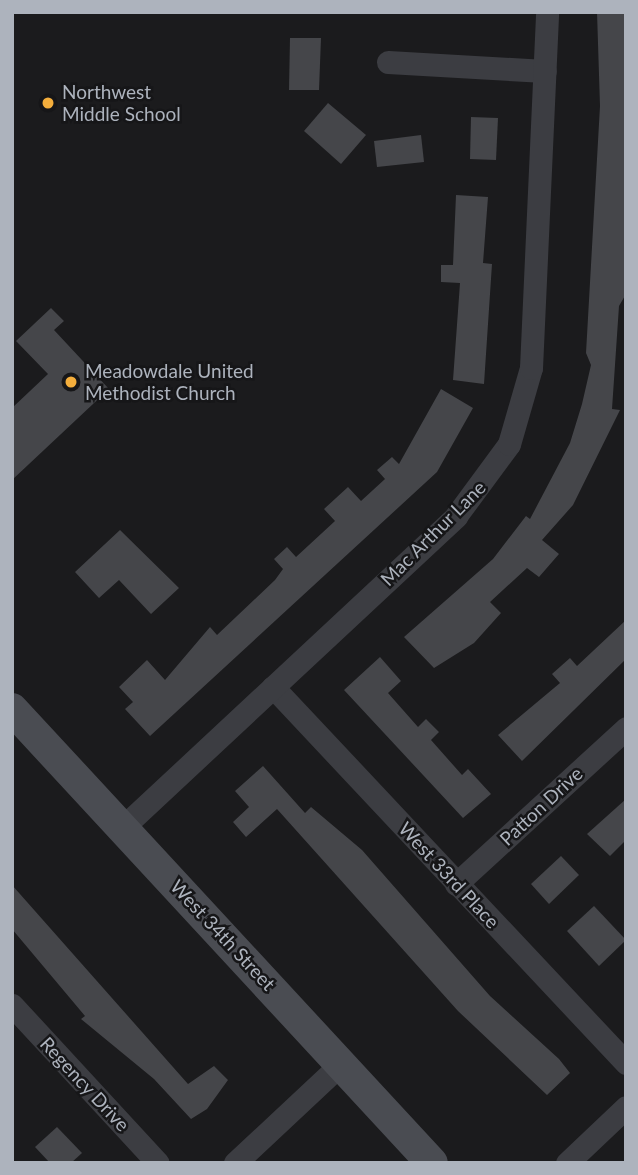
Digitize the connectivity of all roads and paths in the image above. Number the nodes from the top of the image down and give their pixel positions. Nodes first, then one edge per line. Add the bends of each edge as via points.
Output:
1 (547, 12) edge
2 (388, 62) dead end
3 (545, 71) junction
4 (273, 687) junction
5 (12, 709) edge
6 (626, 728) edge
7 (122, 828) junction
8 (456, 884) junction
9 (13, 1007) edge
10 (342, 1062) junction
11 (626, 1063) edge
12 (626, 1107) edge
13 (158, 1163) edge
14 (235, 1163) edge
15 (432, 1163) edge
16 (567, 1163) edge

1 - 3 street, Mac Arthur Lane
2 - 3 street
3 - 4 street, Mac Arthur Lane via 531,369 513,435 470,502
4 - 7 street, Mac Arthur Lane
4 - 8 street, West 33rd Place
5 - 7 street, West 34th Street
6 - 8 street, Patton Drive
7 - 10 street, West 34th Street
8 - 11 street, West 33rd Place
9 - 13 street, Regency Drive
10 - 14 street
10 - 15 street, West 34th Street
12 - 16 street

